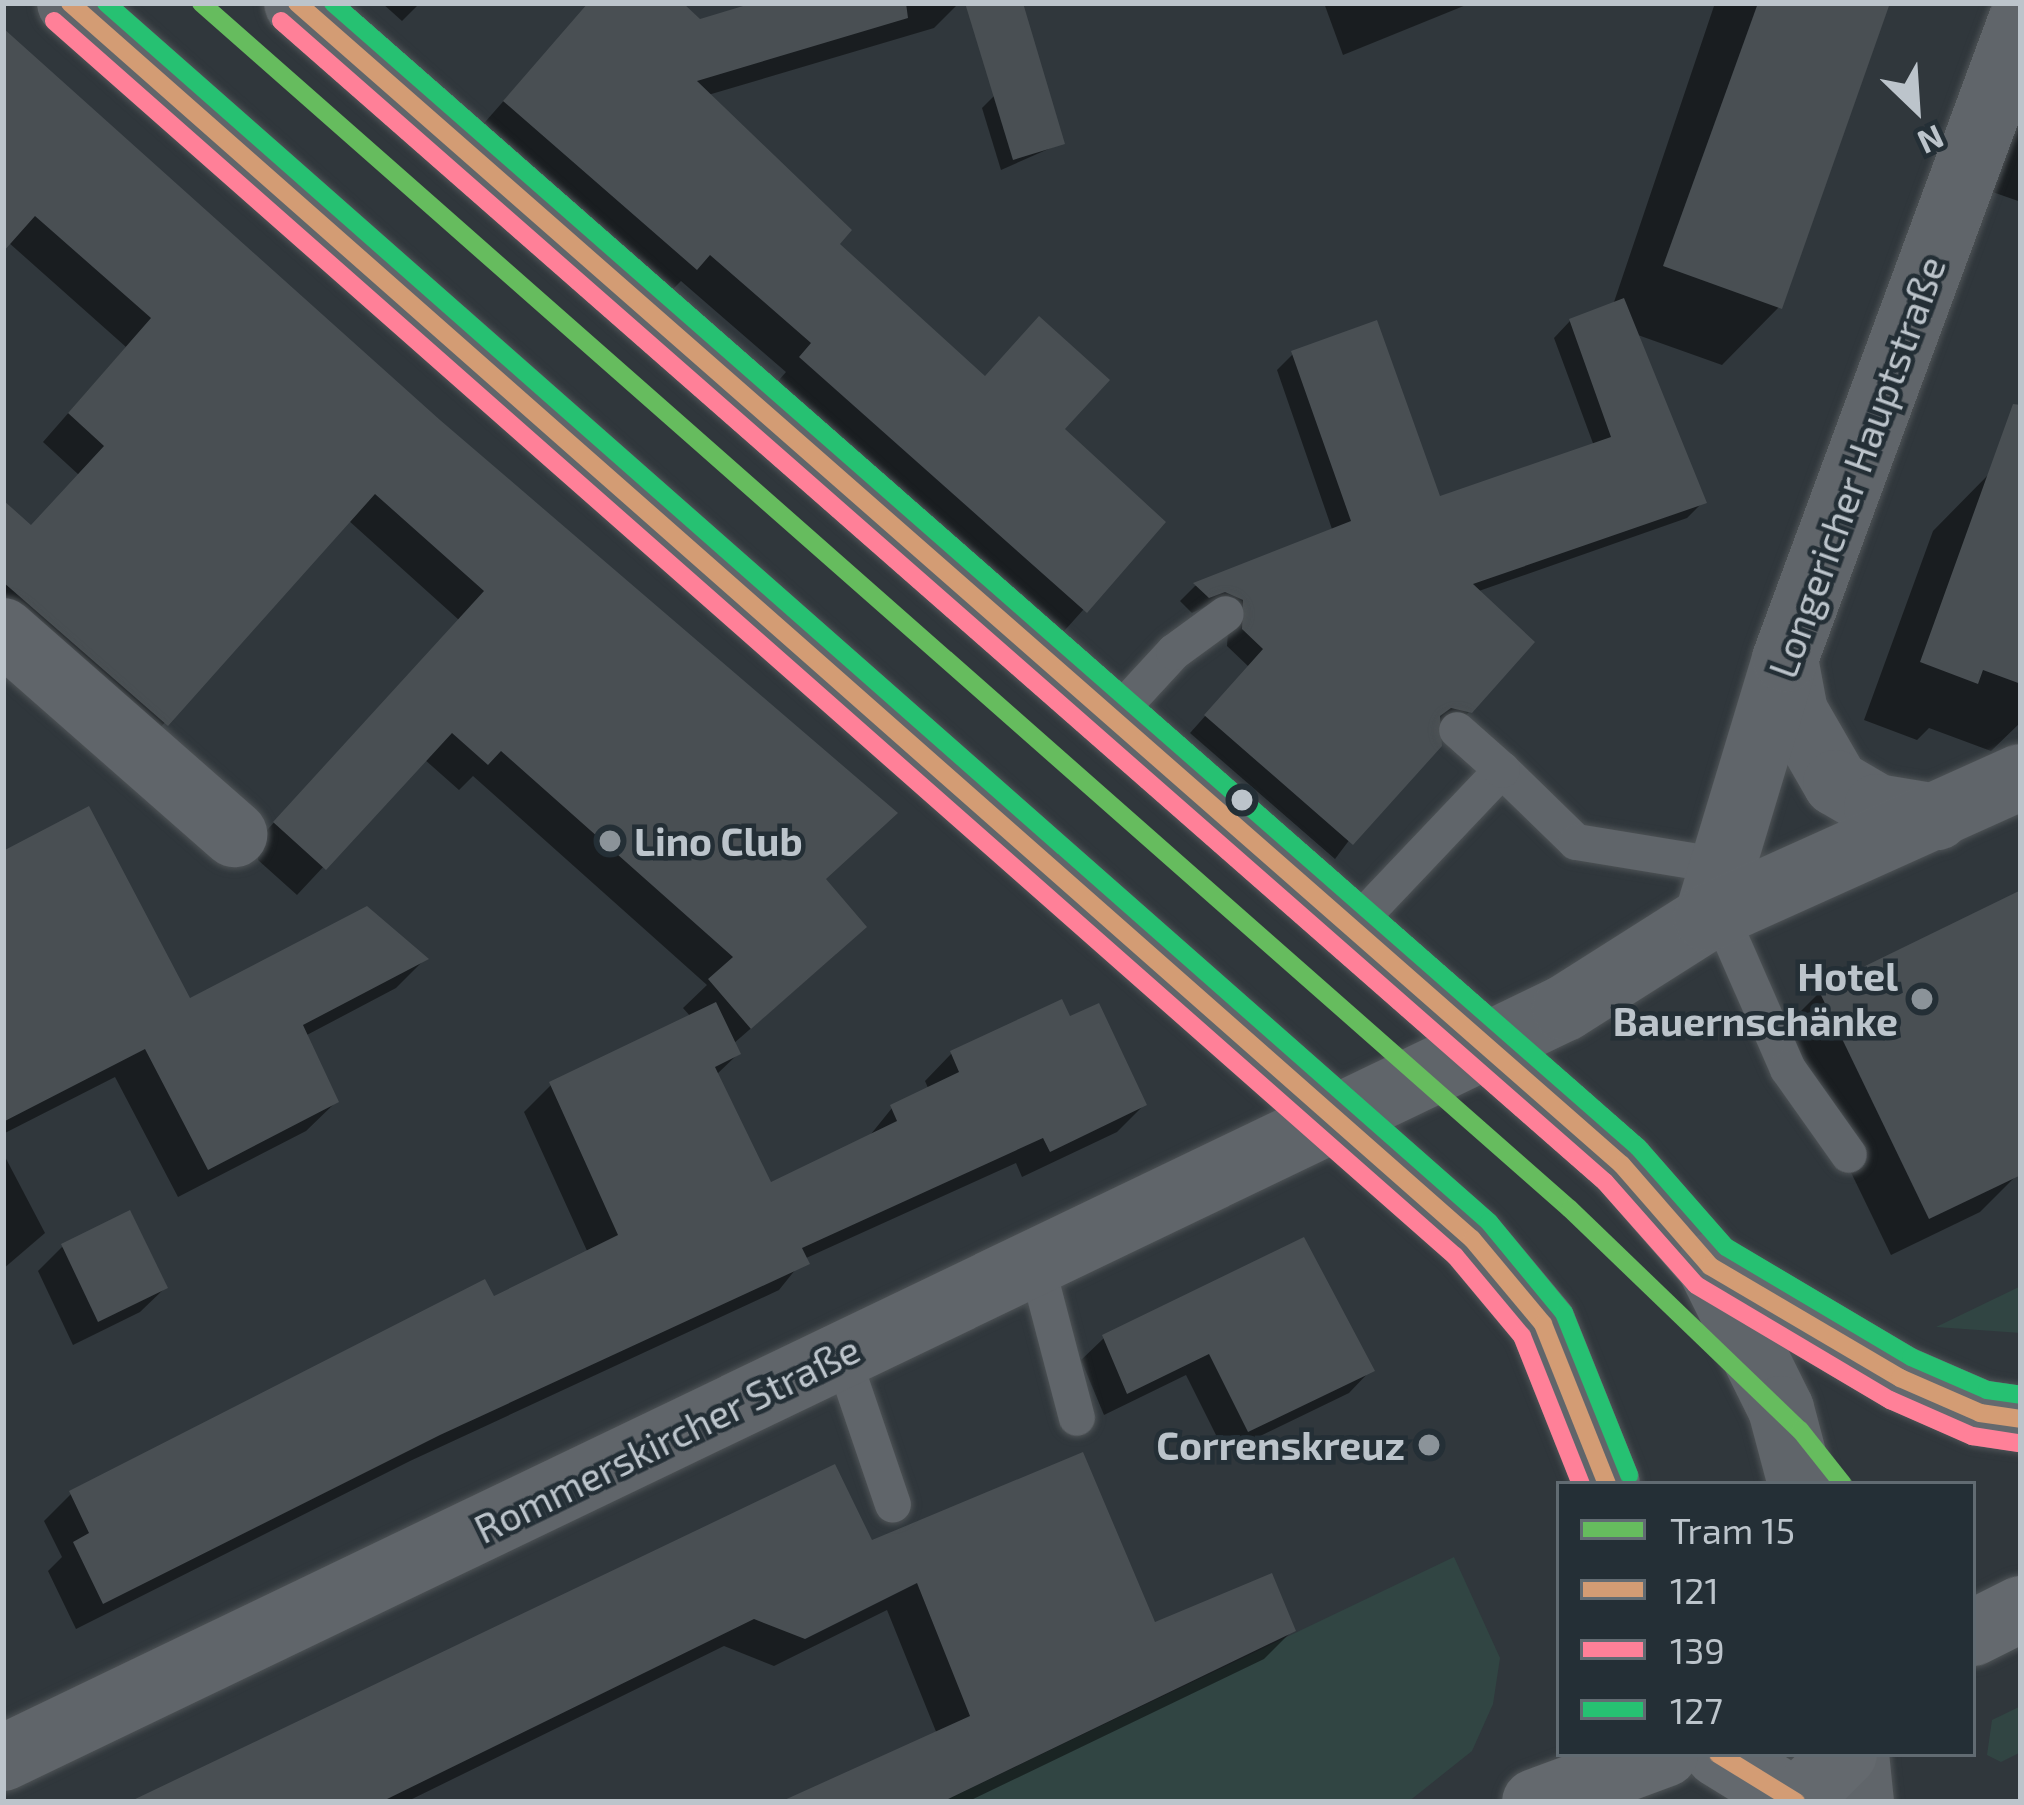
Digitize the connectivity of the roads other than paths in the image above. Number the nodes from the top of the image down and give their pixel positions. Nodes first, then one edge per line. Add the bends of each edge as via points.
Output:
1 (70, 3) edge
2 (297, 3) edge
3 (2021, 21) edge
4 (1226, 614) dead end
5 (3, 631) edge
6 (1785, 659) junction
7 (1113, 718) junction
8 (1457, 730) dead end
9 (1502, 770) junction
10 (2021, 777) edge
11 (1937, 817) junction
12 (234, 834) dead end
13 (1716, 898) junction
14 (1352, 928) junction
15 (1485, 1046) junction
16 (1332, 1120) junction
17 (1849, 1155) dead end
18 (1036, 1262) junction
19 (1710, 1266) junction
20 (842, 1355) junction
21 (1077, 1418) dead end
22 (2021, 1419) edge
23 (1606, 1481) edge
24 (1800, 1481) edge
25 (893, 1505) dead end
26 (2021, 1609) edge
27 (1976, 1632) edge
28 (1657, 1757) edge
29 (1841, 1757) edge
30 (1856, 1757) edge
31 (3, 1758) edge
32 (1725, 1769) edge
33 (1604, 1778) edge
34 (1535, 1802) edge
35 (1796, 1802) edge
36 (1861, 1802) edge

1 - 16 street
2 - 7 street
3 - 6 street, Longericher Hauptstraße
4 - 7 lane via 1174,652
5 - 12 street
6 - 11 street via 1796,712 1836,782 1877,807
6 - 13 street, Longericher Hauptstraße
7 - 14 street
8 - 9 lane
9 - 13 lane via 1576,842
9 - 14 lane
10 - 11 street, Rommerskircher Straße
11 - 13 street, Rommerskircher Straße
13 - 15 street, Rommerskircher Straße via 1565,1008
13 - 17 lane via 1788,1069
14 - 15 street
15 - 16 street, Rommerskircher Straße
15 - 19 street via 1622,1165
16 - 18 street, Rommerskircher Straße
16 - 23 street via 1472,1239 1543,1324
18 - 20 street, Rommerskircher Straße
18 - 21 lane
19 - 22 main road via 1900,1378 1980,1413
19 - 24 street via 1781,1408
20 - 25 lane
20 - 31 street, Rommerskircher Straße
26 - 27 main road
28 - 33 main road
29 - 35 main road
30 - 36 street
32 - 35 main road
33 - 34 main road

